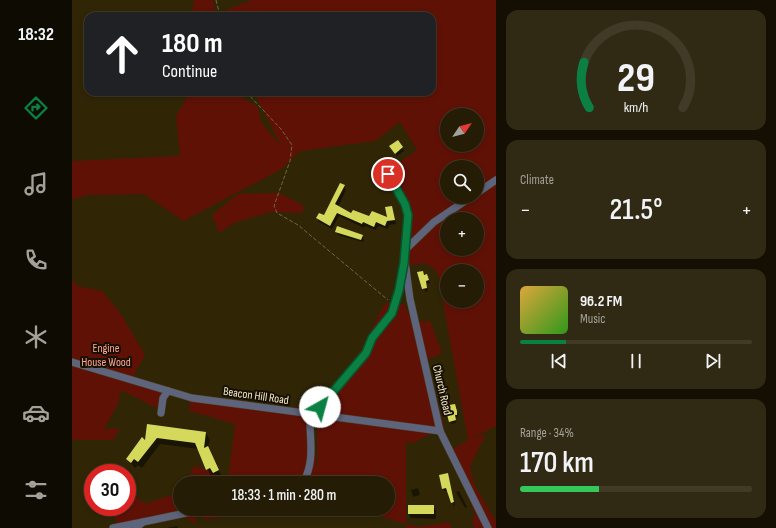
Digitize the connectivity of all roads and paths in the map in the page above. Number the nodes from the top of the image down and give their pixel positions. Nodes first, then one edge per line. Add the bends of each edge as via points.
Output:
1 (216, 0) edge
2 (219, 12) edge
3 (250, 96) edge
4 (388, 174) dead end
5 (496, 180) edge
6 (484, 188) edge
7 (461, 204) edge
8 (406, 249) junction
9 (404, 263) junction
10 (393, 305) junction
11 (72, 362) edge
12 (168, 391) junction
13 (161, 413) dead end
14 (313, 414) junction
15 (440, 431) junction
16 (307, 476) edge
17 (173, 516) edge
18 (143, 522) junction
19 (114, 528) edge
20 (136, 528) edge
21 (488, 528) edge

1 - 2 path
3 - 10 path via 281,129 292,145 290,161 274,206 277,213 298,225
4 - 8 street, Church Road via 405,204 408,215
5 - 6 street
7 - 8 street via 434,222
8 - 9 street, Church Road
9 - 10 street via 399,290
9 - 15 street, Church Road
10 - 14 street via 392,313 372,338 366,353
11 - 12 street, Beacon Hill Road
12 - 13 street via 163,398
12 - 14 street, Beacon Hill Road via 192,398
14 - 15 street, Beacon Hill Road
14 - 16 street via 312,450
15 - 21 street, Church Road
17 - 18 street
18 - 19 street
18 - 20 street

